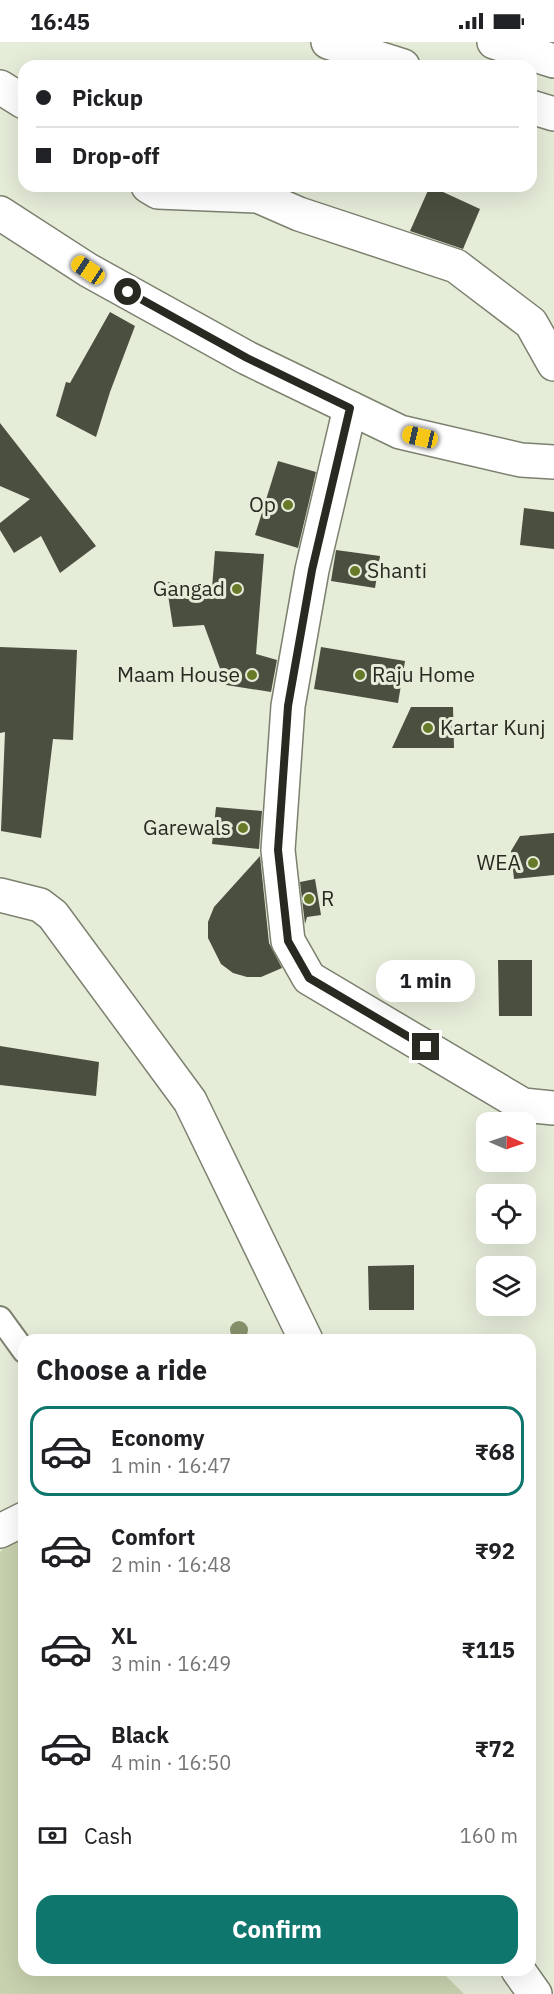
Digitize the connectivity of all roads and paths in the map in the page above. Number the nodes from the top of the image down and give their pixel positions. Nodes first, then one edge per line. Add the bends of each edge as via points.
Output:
1 (328, 42) edge
2 (494, 42) edge
3 (384, 60) edge
4 (554, 61) edge
5 (0, 87) edge
6 (18, 98) edge
7 (537, 109) edge
8 (554, 114) edge
9 (158, 192) edge
10 (0, 213) edge
11 (554, 364) edge
12 (350, 408) junction
13 (554, 462) edge
14 (0, 895) edge
15 (554, 1108) edge
16 (0, 1318) edge
17 (303, 1334) edge
18 (18, 1343) edge
19 (18, 1523) edge
20 (0, 1531) edge
21 (522, 1976) edge
22 (535, 1994) edge

1 - 3 street
2 - 4 street
5 - 6 street
7 - 8 street
9 - 11 street via 258,196 299,214 456,266 531,323
10 - 12 street via 88,270 247,358
12 - 13 street via 400,432 521,460
12 - 15 street via 312,570 288,706 278,850 288,941 309,978 523,1105
14 - 17 street via 40,905 53,915 190,1101
16 - 18 lane
19 - 20 street
21 - 22 street

